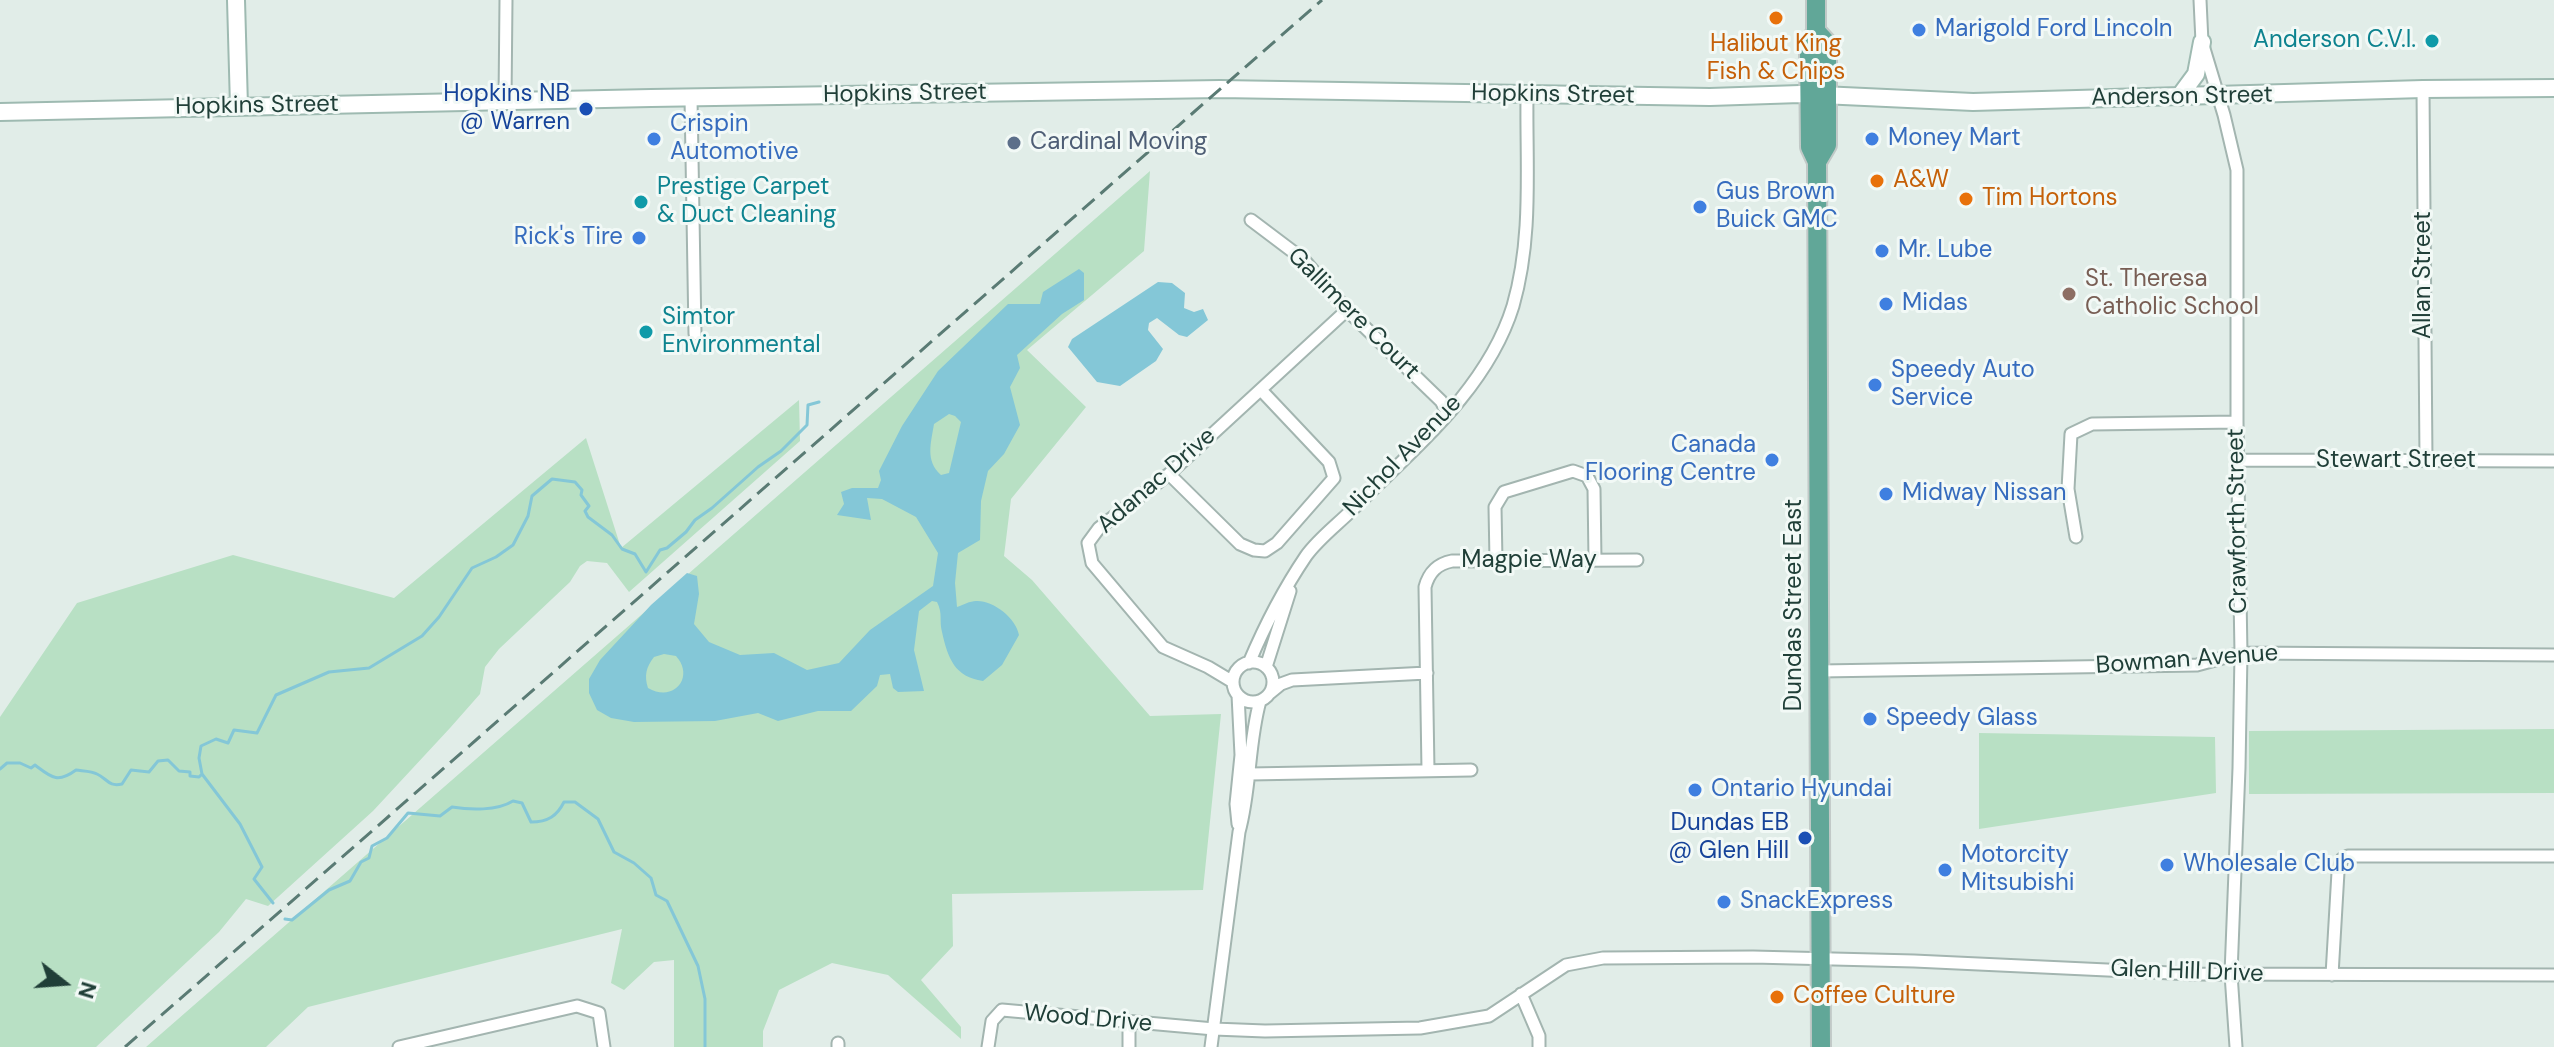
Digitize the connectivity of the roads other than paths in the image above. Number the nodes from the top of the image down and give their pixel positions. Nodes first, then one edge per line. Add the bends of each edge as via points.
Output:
1 (236, 0) edge
2 (506, 0) edge
3 (1816, 0) edge
4 (2200, 0) edge
5 (2202, 42) junction
6 (2554, 88) edge
7 (2423, 89) junction
8 (1527, 95) junction
9 (1818, 96) junction
10 (2179, 97) junction
11 (2218, 97) junction
12 (691, 98) junction
13 (505, 101) junction
14 (239, 106) junction
15 (0, 112) edge
16 (1251, 220) dead end
17 (1347, 310) junction
18 (695, 334) dead end
19 (1261, 390) junction
20 (1448, 414) junction
21 (2237, 422) junction
22 (2237, 460) junction
23 (2426, 461) junction
24 (2554, 461) edge
25 (1169, 474) junction
26 (2076, 537) dead end
27 (1595, 560) junction
28 (1637, 560) dead end
29 (1496, 561) junction
30 (1296, 576) junction
31 (2241, 653) junction
32 (2554, 655) edge
33 (1249, 663) junction
34 (1268, 670) junction
35 (1820, 671) junction
36 (1427, 673) junction
37 (1235, 676) junction
38 (1292, 680) junction
39 (1270, 693) junction
40 (1238, 695) junction
41 (1260, 701) junction
42 (1428, 770) junction
43 (1471, 770) dead end
44 (1250, 774) junction
45 (1239, 832) junction
46 (2554, 856) edge
47 (1821, 959) junction
48 (2231, 974) junction
49 (2332, 975) junction
50 (2554, 975) edge
51 (1521, 994) junction
52 (1129, 1023) junction
53 (1214, 1029) junction
54 (399, 1047) edge
55 (604, 1047) edge
56 (988, 1047) edge
57 (1129, 1047) edge
58 (1211, 1047) edge
59 (1539, 1047) edge
60 (1821, 1047) edge
61 (2236, 1047) edge

1 - 14 main road
2 - 13 street
3 - 9 main road, Dundas Street East via 1816,31 1827,43
4 - 5 street, Crawforth Street
5 - 10 main road via 2196,74
5 - 11 street, Crawforth Street
6 - 7 main road, Anderson Street
7 - 11 main road, Anderson Street
7 - 23 street, Allan Street
8 - 9 main road, Hopkins Street
8 - 12 main road, Hopkins Street via 1220,89
8 - 20 street, Nichol Avenue via 1523,265 1494,351
9 - 10 main road, Anderson Street via 1973,102
9 - 35 main road, Dundas Street East via 1810,147 1817,162
10 - 11 main road, Anderson Street
11 - 21 street, Crawforth Street via 2237,170
12 - 13 main road, Hopkins Street
12 - 18 street
13 - 14 main road, Hopkins Street
14 - 15 main road, Hopkins Street
16 - 17 street, Gallimere Court via 1304,260
17 - 19 street, Adanac Drive
17 - 20 street, Gallimere Court via 1441,401
19 - 25 street, Adanac Drive
19 - 25 street via 1329,462 1334,478 1277,543 1265,551 1240,544
20 - 30 street, Nichol Avenue via 1307,555
21 - 22 street, Crawforth Street
21 - 26 street via 2092,424 2071,434 2068,489
22 - 23 street, Stewart Street
22 - 31 street, Crawforth Street
23 - 24 street, Stewart Street
25 - 37 street, Adanac Drive via 1099,528 1088,543 1092,563 1163,647
27 - 28 street, Magpie Way
27 - 29 street, Magpie Way
27 - 29 street via 1594,489 1587,476 1573,471 1508,489 1499,497
29 - 36 street, Magpie Way via 1447,562 1429,575
30 - 33 street, Nichol Avenue via 1274,607
30 - 34 street, Nichol Avenue
31 - 32 street, Bowman Avenue
31 - 35 street, Bowman Avenue via 2197,665
31 - 48 street, Crawforth Street
33 - 34 street
33 - 37 street
34 - 38 street
34 - 39 street
35 - 47 main road, Dundas Street East
36 - 38 street
36 - 42 street, Magpie Way
37 - 40 street
38 - 39 street
39 - 41 street
40 - 41 street via 1248,702
40 - 45 street
41 - 44 street via 1252,729
42 - 43 street
42 - 44 street
44 - 45 street
45 - 53 street
46 - 49 street via 2342,859
47 - 48 street, Glen Hill Drive
47 - 51 street, Glen Hill Drive via 1603,958 1566,965
47 - 60 main road, Dundas Street East
48 - 49 street, Glen Hill Drive
48 - 61 street, Crawforth Street
49 - 50 street, Glen Hill Drive
51 - 53 street, Wood Drive via 1489,1016 1420,1028
51 - 59 street
52 - 53 street, Wood Drive
52 - 56 street, Wood Drive via 1002,1010 992,1021
52 - 57 street
53 - 58 street
54 - 55 street via 577,1006 599,1013

